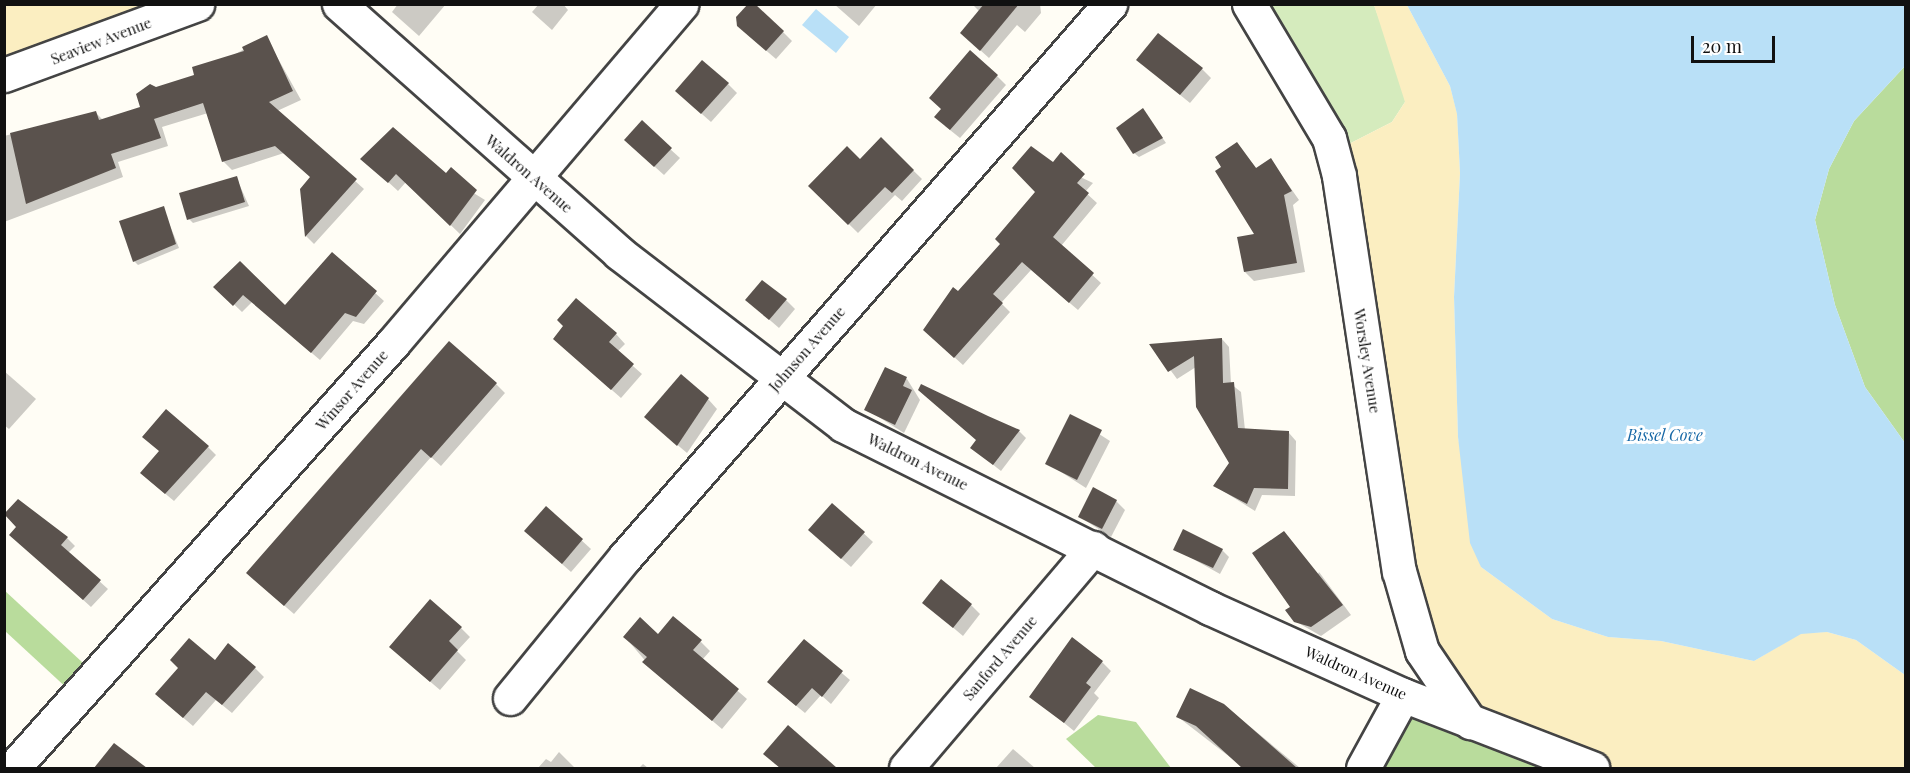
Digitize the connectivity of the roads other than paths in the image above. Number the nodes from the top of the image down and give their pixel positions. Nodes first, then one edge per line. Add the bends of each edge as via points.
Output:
1 (197, 4) edge
2 (339, 4) edge
3 (682, 4) edge
4 (1110, 4) edge
5 (1250, 4) edge
6 (4, 75) edge
7 (535, 178) junction
8 (779, 381) junction
9 (1093, 548) junction
10 (1403, 694) junction
11 (510, 698) dead end
12 (1470, 722) junction
13 (13, 768) edge
14 (906, 768) edge
15 (1363, 768) edge
16 (1592, 768) edge

1 - 6 street, Seaview Avenue
2 - 7 street, Waldron Avenue
3 - 7 street, Winsor Avenue
4 - 8 street, Johnson Avenue
5 - 12 street, Worsley Avenue via 1329,138 1340,176 1399,571 1422,651
7 - 8 street, Waldron Avenue
7 - 13 street, Winsor Avenue
8 - 9 street, Waldron Avenue via 843,425
8 - 11 street, Johnson Avenue
9 - 10 street, Waldron Avenue
9 - 14 street, Sanford Avenue
10 - 12 street, Waldron Avenue
10 - 15 street
12 - 16 street, Waldron Avenue

